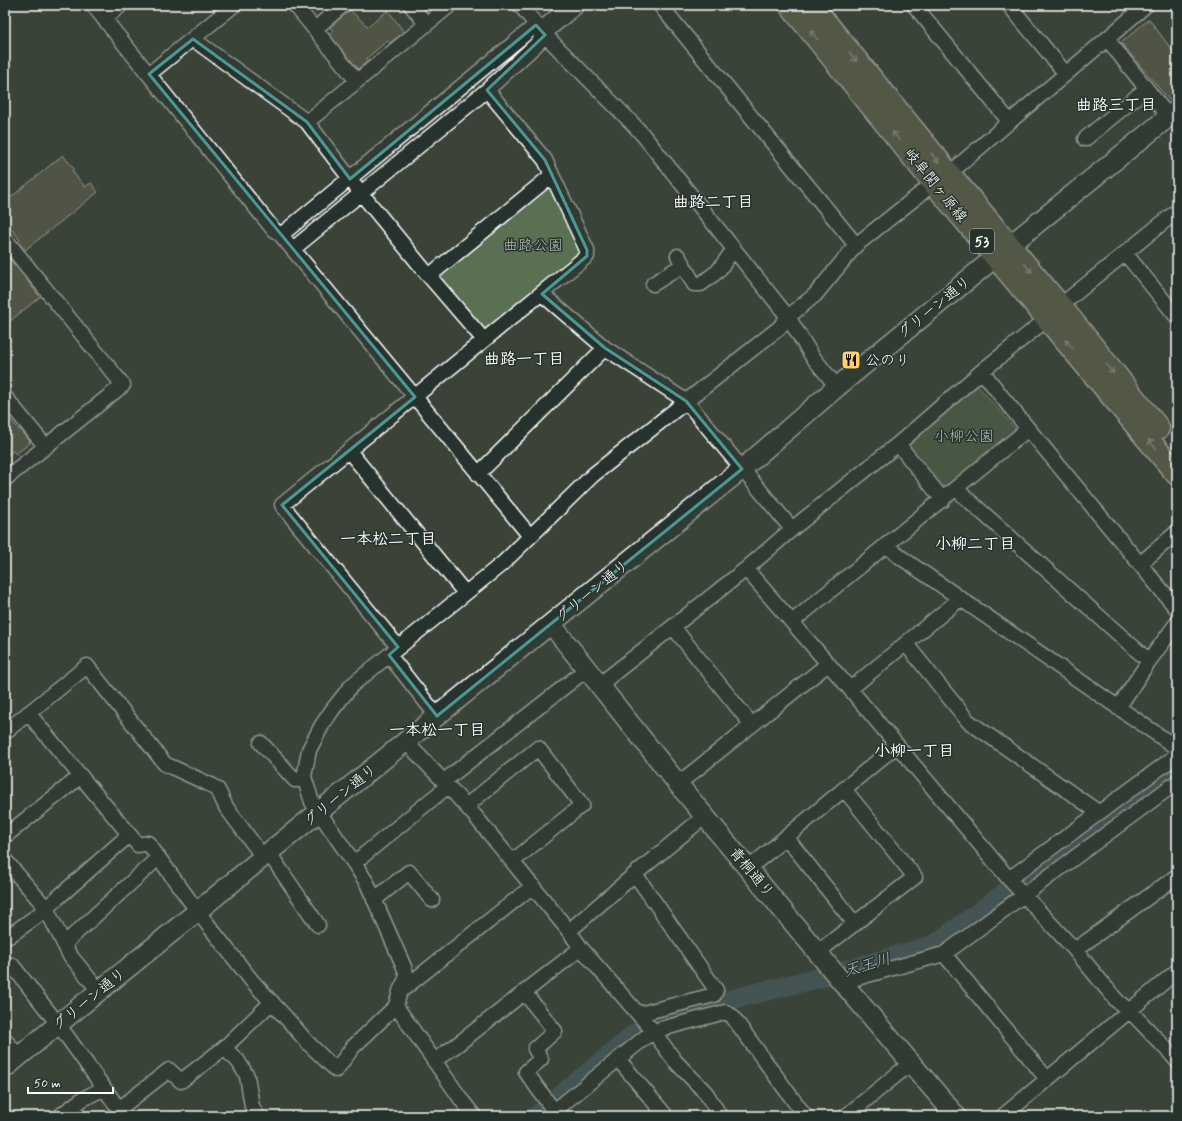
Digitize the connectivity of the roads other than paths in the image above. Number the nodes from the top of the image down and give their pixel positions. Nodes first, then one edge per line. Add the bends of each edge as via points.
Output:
1 (93, 5) edge
2 (121, 5) edge
3 (234, 5) edge
4 (295, 5) edge
5 (343, 5) edge
6 (410, 5) edge
7 (450, 5) edge
8 (520, 5) edge
9 (574, 5) edge
10 (660, 5) edge
11 (790, 5) edge
12 (811, 5) edge
13 (914, 5) edge
14 (1008, 5) edge
15 (1146, 5) edge
16 (104, 19) junction
17 (426, 24) junction
18 (315, 29) junction
19 (541, 31) junction
20 (193, 39) junction
21 (1107, 39) junction
22 (149, 74) junction
23 (1066, 74) junction
24 (357, 81) junction
25 (1146, 89) junction
26 (487, 90) junction
27 (1173, 114) edge
28 (1009, 121) junction
29 (307, 122) junction
30 (1085, 139) dead end
31 (552, 175) junction
32 (350, 179) junction
33 (941, 179) junction
34 (361, 193) junction
35 (1177, 211) edge
36 (282, 235) junction
37 (5, 239) edge
38 (856, 245) junction
39 (293, 249) junction
40 (734, 249) junction
41 (1002, 251) junction
42 (1125, 253) junction
43 (428, 276) junction
44 (653, 284) dead end
45 (542, 294) junction
46 (1054, 312) junction
47 (788, 317) junction
48 (1177, 317) edge
49 (484, 340) junction
50 (605, 348) junction
51 (982, 371) junction
52 (837, 387) junction
53 (5, 397) edge
54 (415, 397) junction
55 (686, 401) junction
56 (1028, 429) junction
57 (898, 444) junction
58 (46, 447) junction
59 (349, 451) junction
60 (1177, 451) edge
61 (742, 469) junction
62 (478, 474) junction
63 (1177, 474) edge
64 (5, 480) edge
65 (956, 489) junction
66 (943, 500) junction
67 (792, 529) junction
68 (1177, 532) edge
69 (530, 536) junction
70 (887, 545) junction
71 (1140, 564) junction
72 (746, 569) junction
73 (465, 593) junction
74 (960, 599) junction
75 (1177, 609) edge
76 (792, 622) junction
77 (1177, 623) edge
78 (551, 624) junction
79 (673, 627) junction
80 (906, 644) junction
81 (393, 651) junction
82 (1149, 662) junction
83 (828, 664) junction
84 (587, 670) junction
85 (599, 685) junction
86 (850, 689) junction
87 (1118, 708) junction
88 (28, 713) junction
89 (437, 716) junction
90 (752, 725) junction
91 (5, 732) edge
92 (406, 742) junction
93 (260, 743) dead end
94 (897, 746) junction
95 (1177, 750) edge
96 (80, 776) junction
97 (305, 780) junction
98 (1177, 782) edge
99 (446, 783) junction
100 (678, 784) junction
101 (844, 789) junction
102 (466, 806) junction
103 (1098, 812) junction
104 (318, 813) junction
105 (705, 816) junction
106 (129, 835) junction
107 (5, 836) edge
108 (786, 837) junction
109 (266, 855) junction
110 (158, 858) junction
111 (5, 860) edge
112 (513, 861) junction
113 (354, 863) junction
114 (749, 868) junction
115 (635, 874) junction
116 (1177, 876) edge
117 (1009, 879) junction
118 (533, 886) junction
119 (1024, 896) junction
120 (374, 900) junction
121 (432, 900) dead end
122 (46, 908) junction
123 (198, 912) junction
124 (854, 924) junction
125 (318, 925) dead end
126 (569, 931) junction
127 (5, 936) edge
128 (64, 944) junction
129 (580, 948) junction
130 (1074, 950) junction
131 (818, 952) junction
132 (944, 954) junction
133 (12, 965) dead end
134 (1177, 971) edge
135 (842, 982) junction
136 (99, 990) junction
137 (400, 991) junction
138 (524, 992) junction
139 (272, 1002) junction
140 (396, 1006) junction
141 (1129, 1010) junction
142 (639, 1014) junction
143 (58, 1024) junction
144 (653, 1031) junction
145 (5, 1040) edge
146 (224, 1048) junction
147 (618, 1059) junction
148 (434, 1060) junction
149 (1177, 1061) edge
150 (12, 1062) edge
151 (911, 1063) junction
152 (1047, 1079) junction
153 (104, 1088) junction
154 (121, 1113) edge
155 (551, 1113) edge
156 (60, 1116) edge
157 (257, 1116) edge
158 (474, 1116) edge
159 (666, 1116) edge
160 (719, 1116) edge
161 (805, 1116) edge
162 (846, 1116) edge
163 (956, 1116) edge
164 (1003, 1116) edge

1 - 16 street
2 - 16 street
3 - 20 street
4 - 18 street
5 - 18 street
6 - 17 street
7 - 17 street
8 - 19 street
9 - 19 street
10 - 38 street
33 -> 11 main road, 岐阜関ヶ原線 / 53
12 -> 33 main road, 岐阜関ヶ原線 / 53
13 - 28 street
14 - 23 street
15 - 21 street
16 - 22 street
17 - 24 street
18 - 24 street
19 - 26 street via 538,43
19 - 32 street
19 - 40 street via 635,127
20 - 22 street
20 - 29 street
21 - 23 street
21 - 25 street
22 - 36 street via 273,229
23 - 28 street
24 - 29 street
25 - 27 street
25 - 30 street
26 - 31 street via 545,160
26 - 34 street
27 - 41 street, グリーン通り
28 - 33 street
29 - 32 street
31 - 43 street
31 - 45 street via 587,250 587,256
32 - 34 street
32 - 36 street
33 - 38 street
33 - 41 main road, 岐阜関ヶ原線 / 53
34 - 39 street
34 - 43 street
35 - 42 street
36 - 39 street
37 - 58 street via 124,385
38 - 47 street via 815,295
39 - 54 street
40 - 44 street via 718,271 701,284 694,284 681,261
40 - 47 street
41 - 46 main road, 岐阜関ヶ原線 / 53
41 - 52 street, グリーン通り
42 - 46 street
42 - 48 street
43 - 49 street
45 - 49 street
45 - 50 street
46 - 51 street
46 -> 60 main road, 岐阜関ヶ原線 / 53
63 -> 46 main road, 岐阜関ヶ原線 / 53
47 - 52 street via 812,356
47 - 55 street via 779,328
49 - 54 street
50 - 55 street
50 - 62 street
51 - 56 street
51 - 57 street
52 - 61 street, グリーン通り
53 - 58 street
54 - 59 street
54 - 62 street
55 - 61 street
55 - 69 street via 593,475
56 - 65 street
56 - 71 street
57 - 66 street
57 - 67 street
58 - 64 street
59 - 73 street
59 - 81 street via 282,505
61 - 67 street
61 - 78 street, グリーン通り
62 - 69 street
65 - 66 street
65 - 82 street
66 - 70 street
67 - 72 street
68 - 71 street
69 - 73 street via 503,563
70 - 74 street
70 - 76 street
71 - 75 street
72 - 76 street
72 - 79 street
73 - 81 street
74 - 80 street
74 - 87 street
76 - 83 street
77 - 82 street
78 - 84 street, 青桐通り
78 - 89 street, グリーン通り
79 - 85 street
79 - 90 street
80 - 86 street
80 - 103 street via 968,721
81 - 89 street
81 - 97 street via 352,685 322,725 309,750
82 - 87 street
83 - 86 street
83 - 90 street
84 - 85 street, 青桐通り
84 - 99 street
85 - 100 street, 青桐通り
86 - 94 street
87 - 95 street
88 - 91 street
88 - 96 street
88 - 109 street via 87,666 165,764 218,790 226,807
89 - 92 street, グリーン通り
90 - 100 street
92 - 99 street
92 - 104 street, グリーン通り
93 - 97 street via 294,780
94 - 101 street
94 - 117 street
95 - 103 street via 1172,759
96 - 106 street
96 - 107 street
97 - 104 street
98 - 119 street
99 - 102 street
99 - 113 street
100 - 105 street, 青桐通り
101 - 108 street
101 - 124 street via 915,877
102 - 112 street
102 - 112 street via 538,748 582,805
103 - 117 street
104 - 109 street, グリーン通り
104 - 113 street
105 - 114 street, 青桐通り
105 - 115 street
106 - 110 street via 138,845 148,843
106 - 122 street
108 - 114 street
108 - 124 street
109 - 123 street, グリーン通り
109 - 125 street
110 - 123 street
110 - 128 street
111 - 122 street
112 - 118 street
113 - 120 street
114 - 131 street, 青桐通り
115 - 126 street
115 - 142 street via 716,990 714,995
116 - 130 street
117 - 119 street
118 - 126 street
118 - 137 street
119 - 130 street
119 - 132 street
120 - 121 street via 409,872
120 - 137 street via 407,976
122 - 127 street via 9,936
122 - 128 street
123 - 136 street, グリーン通り
123 - 139 street via 252,981
124 - 131 street
126 - 129 street
128 - 136 street via 69,954
129 - 138 street
129 - 142 street
130 - 141 street via 1109,992
131 - 135 street, 青桐通り
132 - 135 street
132 - 152 street
133 - 143 street
134 - 141 street
135 - 151 street, 青桐通り
136 - 143 street, グリーン通り
137 - 140 street
138 - 148 street
138 - 155 street via 555,1031 535,1049 541,1059 526,1072
139 - 140 street via 336,1070 353,1048
139 - 146 street
140 - 148 street
141 - 149 street
141 - 152 street
142 - 144 street
143 - 150 street, グリーン通り
143 - 153 street
144 - 147 street
144 - 160 street via 675,1061 706,1094
144 - 161 street via 725,1012 732,1016
145 - 150 street
146 - 154 street via 181,1081 170,1070
146 - 157 street via 238,1061 247,1076 252,1106
147 - 155 street
147 - 159 street
148 - 158 street
151 - 162 street
151 - 163 street, 青桐通り
152 - 164 street
153 - 154 street
153 - 156 street via 81,1100

